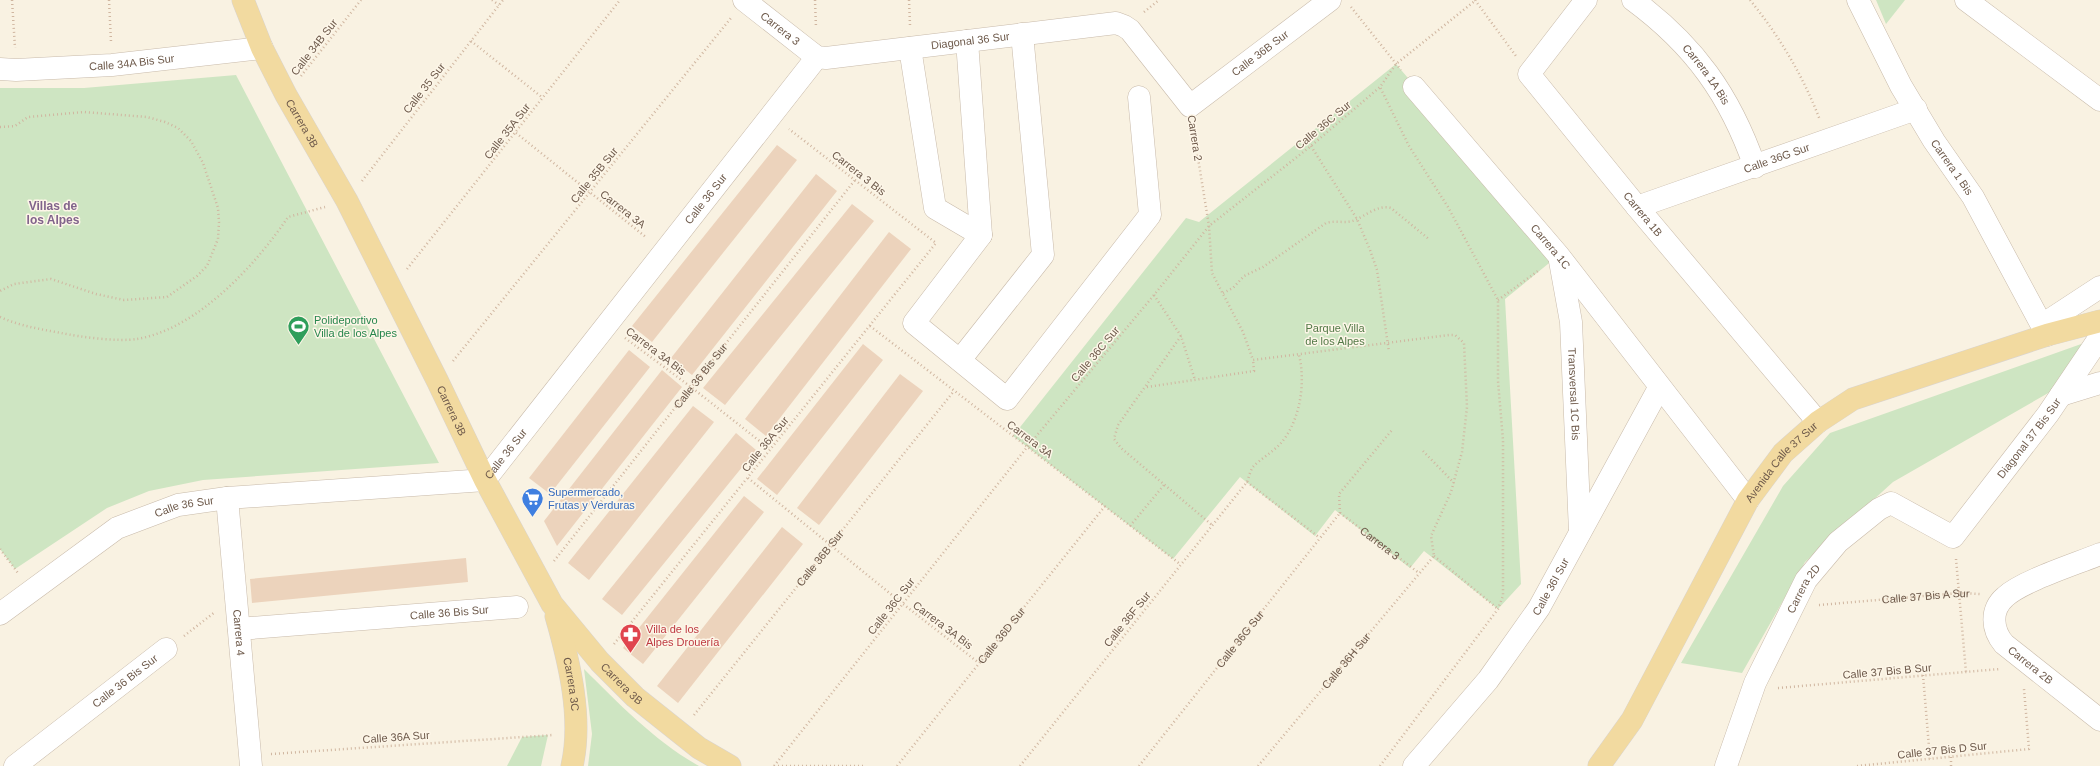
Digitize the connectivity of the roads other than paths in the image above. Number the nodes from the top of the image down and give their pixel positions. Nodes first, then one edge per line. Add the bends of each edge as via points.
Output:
1 (243, 0) edge
2 (744, 0) edge
3 (1586, 0) edge
4 (1633, 0) edge
5 (1858, 0) edge
6 (1966, 0) edge
7 (1340, 3) edge
8 (1124, 26) joint
9 (1022, 34) junction
10 (968, 41) junction
11 (262, 48) junction
12 (910, 48) junction
13 (817, 56) junction
14 (8, 69) edge
15 (1414, 87) road end
16 (1139, 97) dead end
17 (2100, 100) edge
18 (1190, 106) joint
19 (1916, 109) junction
20 (1755, 167) junction
21 (1637, 207) junction
22 (981, 235) junction
23 (1559, 256) junction
24 (2100, 287) edge
25 (2100, 321) edge
26 (2044, 330) junction
27 (2100, 337) edge
28 (960, 360) junction
29 (2100, 383) edge
30 (1659, 388) junction
31 (2061, 395) junction
32 (1818, 422) junction
33 (485, 480) junction
34 (227, 498) junction
35 (1748, 500) junction
36 (1580, 532) junction
37 (1953, 537) joint
38 (2100, 554) edge
39 (552, 604) junction
40 (517, 607) dead end
41 (0, 614) edge
42 (239, 629) junction
43 (166, 649) road end
44 (2100, 720) edge
45 (250, 761) edge
46 (1601, 765) edge
47 (15, 766) edge
48 (572, 766) edge
49 (730, 766) edge
50 (1414, 766) edge
51 (1726, 766) edge

1 - 11 main road, Carrera 3B
2 - 13 street, Carrera 3
3 - 21 street, Carrera 1B via 1529,74
4 - 20 street, Carrera 1A Bis via 1672,31 1707,71 1736,118
5 - 19 street, Carrera 1 Bis via 1901,86
6 - 17 street
7 - 18 street, Calle 36B Sur
8 - 9 street, Diagonal 36 Sur via 1107,23
8 - 18 street, Carrera 2
9 - 10 street, Diagonal 36 Sur
9 - 28 street via 1043,255
10 - 12 street, Diagonal 36 Sur
10 - 22 street
11 - 14 street, Calle 34A Bis Sur via 112,65
11 - 33 main road, Carrera 3B via 347,201
12 - 13 street, Diagonal 36 Sur via 835,58
12 - 22 street via 935,208
13 - 33 street, Calle 36 Sur
15 - 23 street, Carrera 1C
16 - 28 street via 1150,215 1007,399
19 - 20 street, Calle 36G Sur
19 - 26 street, Carrera 1 Bis via 1934,141 1973,197
20 - 21 street, Calle 36G Sur
21 - 32 street, Carrera 1B
22 - 28 street via 914,323
23 - 30 street, Carrera 1C
23 - 36 street, Transversal 1C Bis via 1571,322
24 - 26 street
25 - 26 main road, Avenida Calle 37 Sur
26 - 32 main road, Avenida Calle 37 Sur via 1853,400
27 - 31 street, Diagonal 37 Bis Sur
29 - 31 street
30 - 35 street, Carrera 1C
30 - 36 street, Calle 36I Sur
31 - 37 street, Diagonal 37 Bis Sur
32 - 35 main road, Avenida Calle 37 Sur via 1783,453
33 - 34 street, Calle 36 Sur
33 - 39 main road, Carrera 3B
34 - 41 street, Calle 36 Sur via 178,505 117,528
34 - 42 street, Carrera 4
35 - 46 main road, Avenida Calle 37 Sur via 1632,720
36 - 50 street, Calle 36I Sur via 1539,608 1508,654
37 - 51 street, Carrera 2D via 1895,505 1885,505 1838,542 1806,580 1791,608 1755,683
38 - 44 street, Carrera 2B via 2006,596 1996,608 1994,619 1995,630 2022,663
39 - 48 main road, Carrera 3C via 565,647 574,702
39 - 49 main road, Carrera 3B via 600,662 635,697 699,748
40 - 42 street, Calle 36 Bis Sur
42 - 45 street, Carrera 4
43 - 47 street, Calle 36 Bis Sur

